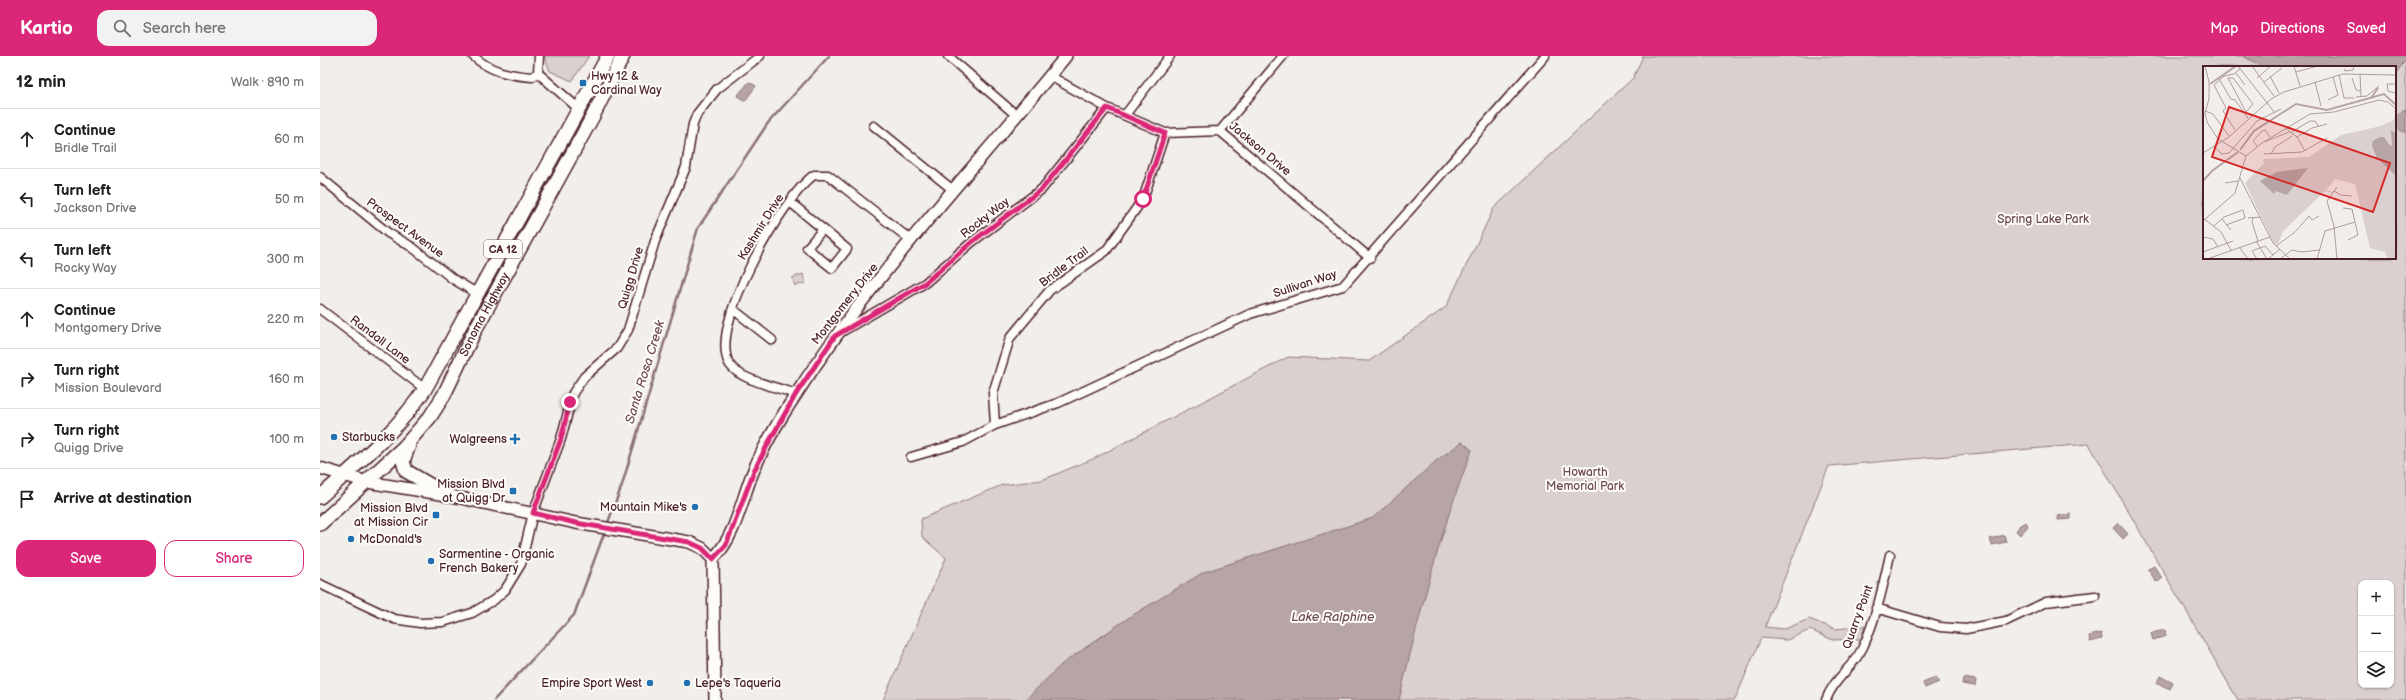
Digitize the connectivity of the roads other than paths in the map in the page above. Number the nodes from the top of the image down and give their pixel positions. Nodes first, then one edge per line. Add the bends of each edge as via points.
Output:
1 (473, 56) edge
2 (539, 56) edge
3 (608, 56) edge
4 (623, 56) edge
5 (760, 56) edge
6 (948, 56) edge
7 (1066, 56) edge
8 (1170, 56) edge
9 (1283, 56) edge
10 (1545, 56) edge
11 (538, 73) junction
12 (1050, 76) junction
13 (1107, 108) junction
14 (579, 109) junction
15 (1016, 115) junction
16 (1125, 115) junction
17 (593, 116) junction
18 (874, 126) dead end
19 (1220, 131) junction
20 (1165, 133) junction
21 (320, 177) edge
22 (953, 190) junction
23 (790, 202) junction
24 (823, 229) junction
25 (912, 241) junction
26 (1370, 258) junction
27 (478, 294) junction
28 (320, 309) edge
29 (734, 310) junction
30 (835, 336) junction
31 (772, 340) dead end
32 (425, 390) junction
33 (796, 394) junction
34 (995, 425) junction
35 (414, 437) junction
36 (911, 457) dead end
37 (320, 468) edge
38 (344, 476) junction
39 (367, 482) junction
40 (447, 496) junction
41 (320, 497) edge
42 (533, 513) junction
43 (320, 524) edge
44 (1890, 555) dead end
45 (713, 559) junction
46 (320, 584) edge
47 (2095, 596) dead end
48 (1876, 608) junction
49 (714, 700) edge
50 (1826, 700) edge

1 - 11 street via 485,66 500,73 532,77
2 - 11 street
3 - 14 main road, Sonoma Highway / CA 12
4 - 17 main road, Sonoma Highway / CA 12
5 - 42 street, Quigg Drive via 717,89 697,114 686,167 655,241 628,330 617,348 584,377 573,393 561,439
6 - 15 street
7 - 12 street, Montgomery Drive
8 - 16 street
9 - 19 street
10 - 26 street, Sullivan Way
11 - 14 street
12 - 13 street, Jackson Drive
12 - 15 street, Montgomery Drive
13 - 16 street, Jackson Drive
13 - 30 street, Rocky Way via 1042,189 972,242 925,283
14 - 17 main road
14 - 27 main road, Sonoma Highway / CA 12
15 - 22 street, Montgomery Drive
16 - 20 street, Jackson Drive
17 - 35 main road, Sonoma Highway / CA 12 via 475,330 444,395
18 - 22 street
19 - 20 street, Jackson Drive
19 - 26 street, Jackson Drive
20 - 34 street, Bridle Trail via 1143,199 1106,251 1050,290 1010,338 993,393
21 - 27 street, Prospect Avenue via 388,232
22 - 25 street, Montgomery Drive
23 - 24 street
23 - 25 street, Kashmir Drive via 814,175 828,175
23 - 29 street, Kashmir Drive via 754,257
24 - 24 street via 847,249 832,268 807,248
25 - 30 street, Montgomery Drive
26 - 34 street, Sullivan Way via 1343,286 1250,314 1058,403
27 - 32 main road, Sonoma Highway / CA 12
28 - 32 street, Randall Lane
29 - 31 street
29 - 33 street, Kashmir Drive via 725,348 731,367 747,378
30 - 33 street, Montgomery Drive
32 - 38 main road, Sonoma Highway / CA 12 via 388,436
33 - 45 street, Montgomery Drive via 754,471 726,545
34 - 36 street, Sullivan Way via 963,442
35 - 39 main road, Sonoma Highway / CA 12
35 - 40 main road via 403,459 405,470 410,476
37 - 38 street
38 - 39 street
38 - 41 main road, Sonoma Highway / CA 12
39 - 40 street
39 - 43 main road, Sonoma Highway / CA 12
40 - 42 street
42 - 45 street via 581,524 689,542 702,548
42 - 46 street, Quigg Drive via 521,564 509,584 494,600 465,615 443,622 427,623 394,619
44 - 48 street, Quarry Point
45 - 49 street
47 - 48 street via 2046,602 2006,621 1966,629 1940,627
48 - 50 street, Quarry Point via 1863,647 1854,662 1835,681

